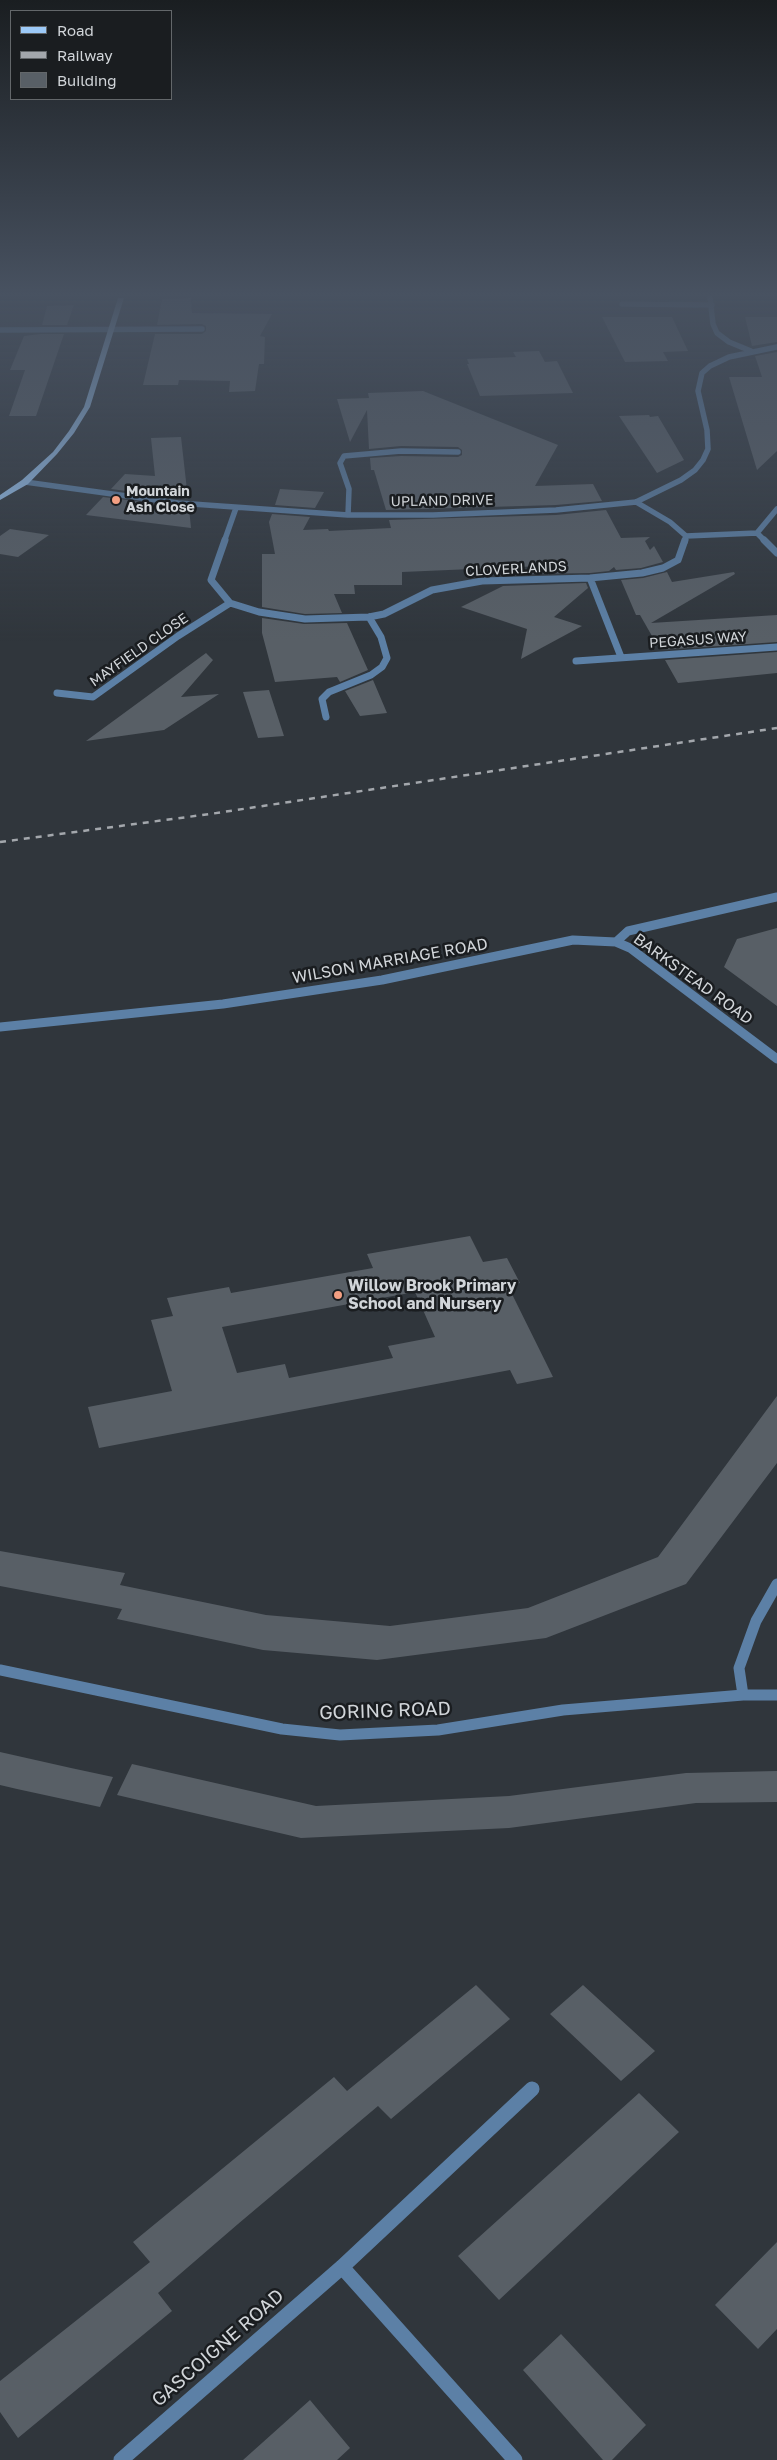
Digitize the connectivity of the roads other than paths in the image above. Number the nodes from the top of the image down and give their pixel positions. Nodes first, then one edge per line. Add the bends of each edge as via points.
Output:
1 (83, 413) edge
2 (703, 413) edge
3 (422, 442) dead end
4 (422, 451) junction
5 (458, 452) dead end
6 (25, 482) junction
7 (0, 498) edge
8 (636, 502) junction
9 (236, 508) junction
10 (777, 509) edge
11 (348, 515) junction
12 (757, 533) junction
13 (686, 536) junction
14 (777, 553) edge
15 (590, 578) junction
16 (230, 603) junction
17 (369, 617) junction
18 (777, 647) edge
19 (621, 658) junction
20 (576, 661) dead end
21 (56, 693) dead end
22 (326, 717) dead end
23 (777, 897) edge
24 (616, 942) junction
25 (0, 1027) edge
26 (777, 1059) edge
27 (777, 1584) edge
28 (0, 1670) edge
29 (743, 1695) junction
30 (777, 1695) edge
31 (532, 2089) dead end
32 (342, 2267) junction
33 (121, 2460) edge
34 (515, 2460) edge

1 - 6 main road via 61,445
2 - 8 street, UPLAND DRIVE via 708,448 696,470 663,491
3 - 4 street
4 - 5 street
4 - 11 street via 344,456 340,463 349,489
6 - 7 main road
6 - 9 street, UPLAND DRIVE
8 - 11 street, UPLAND DRIVE via 556,510
8 - 13 street via 670,522
9 - 11 street, UPLAND DRIVE
9 - 16 street via 211,580
10 - 12 street
12 - 13 street
12 - 14 street
13 - 15 street, CLOVERLANDS via 678,560 663,568
15 - 17 street, CLOVERLANDS via 452,585 432,590 384,614
15 - 19 street
16 - 17 street, CLOVERLANDS via 259,612 305,619
16 - 21 street, MAYFIELD CLOSE via 93,697
17 - 22 street via 388,658 371,675 329,692 322,699
18 - 19 street, PEGASUS WAY
19 - 20 street, PEGASUS WAY
23 - 24 street via 635,929
24 - 25 street, WILSON MARRIAGE ROAD via 574,940 364,983 223,1004
24 - 26 street, BARKSTEAD ROAD via 630,948
27 - 29 street via 756,1621 739,1668
28 - 29 street, GORING ROAD via 282,1730 340,1736 438,1730 563,1710
29 - 30 street, GORING ROAD
31 - 32 street, GASCOIGNE ROAD
32 - 33 street, GASCOIGNE ROAD
32 - 34 street

